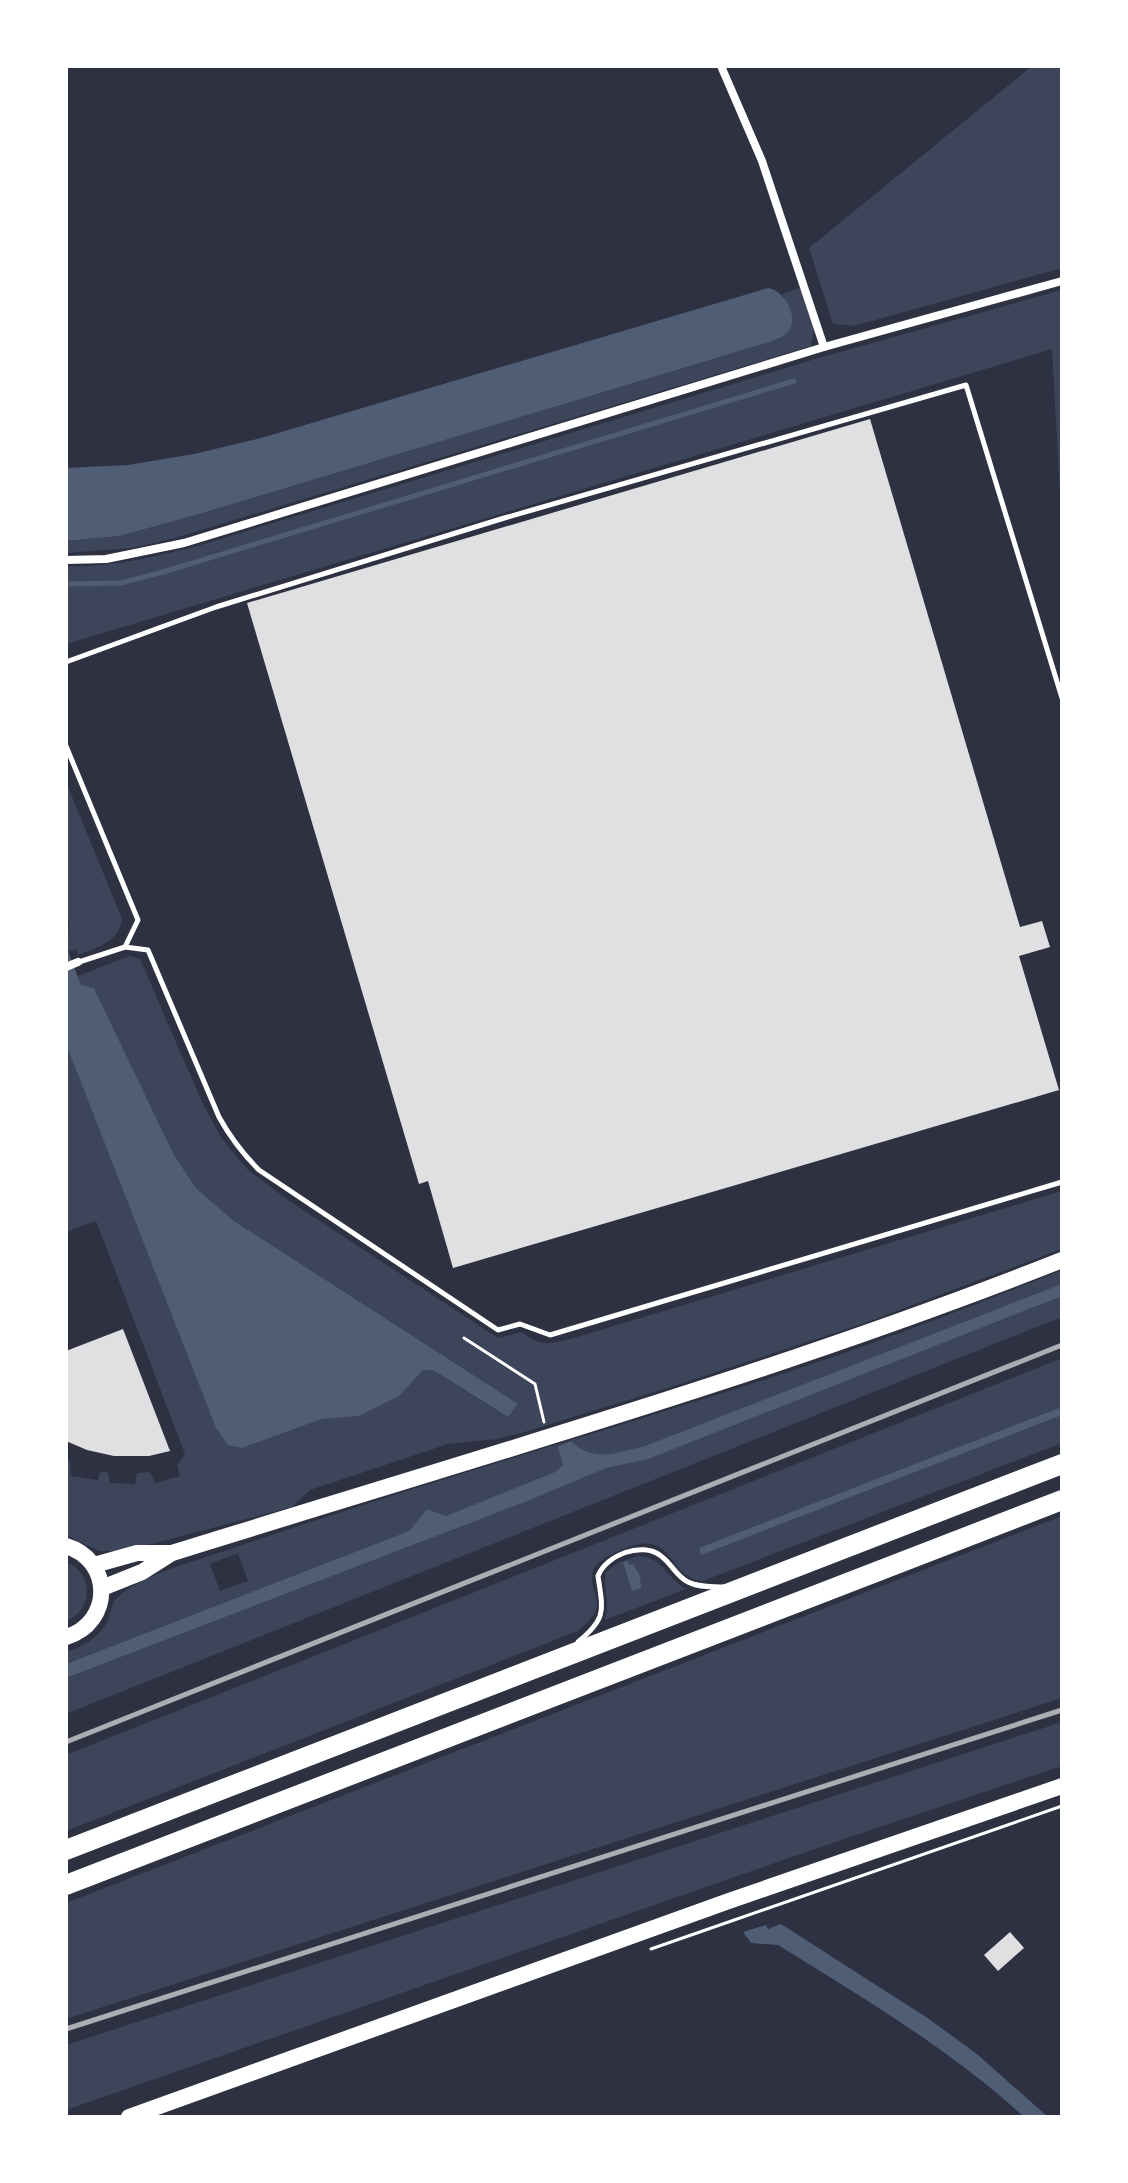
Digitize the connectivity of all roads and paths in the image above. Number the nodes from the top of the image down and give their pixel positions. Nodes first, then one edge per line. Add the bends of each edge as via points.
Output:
1 (721, 66) edge
2 (1062, 281) edge
3 (824, 347) junction
4 (66, 560) edge
5 (66, 662) edge
6 (1062, 698) edge
7 (66, 746) edge
8 (125, 947) junction
9 (78, 962) joint
10 (66, 967) edge
11 (1062, 1182) edge
12 (1062, 1260) edge
13 (464, 1338) dead end
14 (548, 1435) junction
15 (1062, 1464) edge
16 (1062, 1500) edge
17 (66, 1546) edge
18 (172, 1553) junction
19 (94, 1565) junction
20 (746, 1587) junction
21 (102, 1588) junction
22 (66, 1637) edge
23 (558, 1660) junction
24 (1062, 1786) edge
25 (66, 1850) edge
26 (66, 1885) edge
27 (129, 2117) edge

1 - 3 street via 762,161
2 - 3 street
3 - 4 street via 184,543 106,559
5 - 6 lane via 231,602 966,385
7 - 8 lane via 138,920
8 - 9 lane
8 - 11 lane via 148,950 219,1117 253,1164 498,1330 520,1324 550,1335
9 - 10 street
12 - 14 main road via 877,1331
13 - 14 path via 535,1384
14 - 18 main road
15 - 20 highway
16 - 26 highway
17 - 19 main road
18 - 19 main road via 137,1553
18 - 21 main road
19 - 21 main road
20 - 23 highway
20 - 23 lane via 694,1585 650,1551 617,1556 598,1576 601,1618
21 - 22 main road via 95,1617
23 - 25 highway
24 - 27 main road

